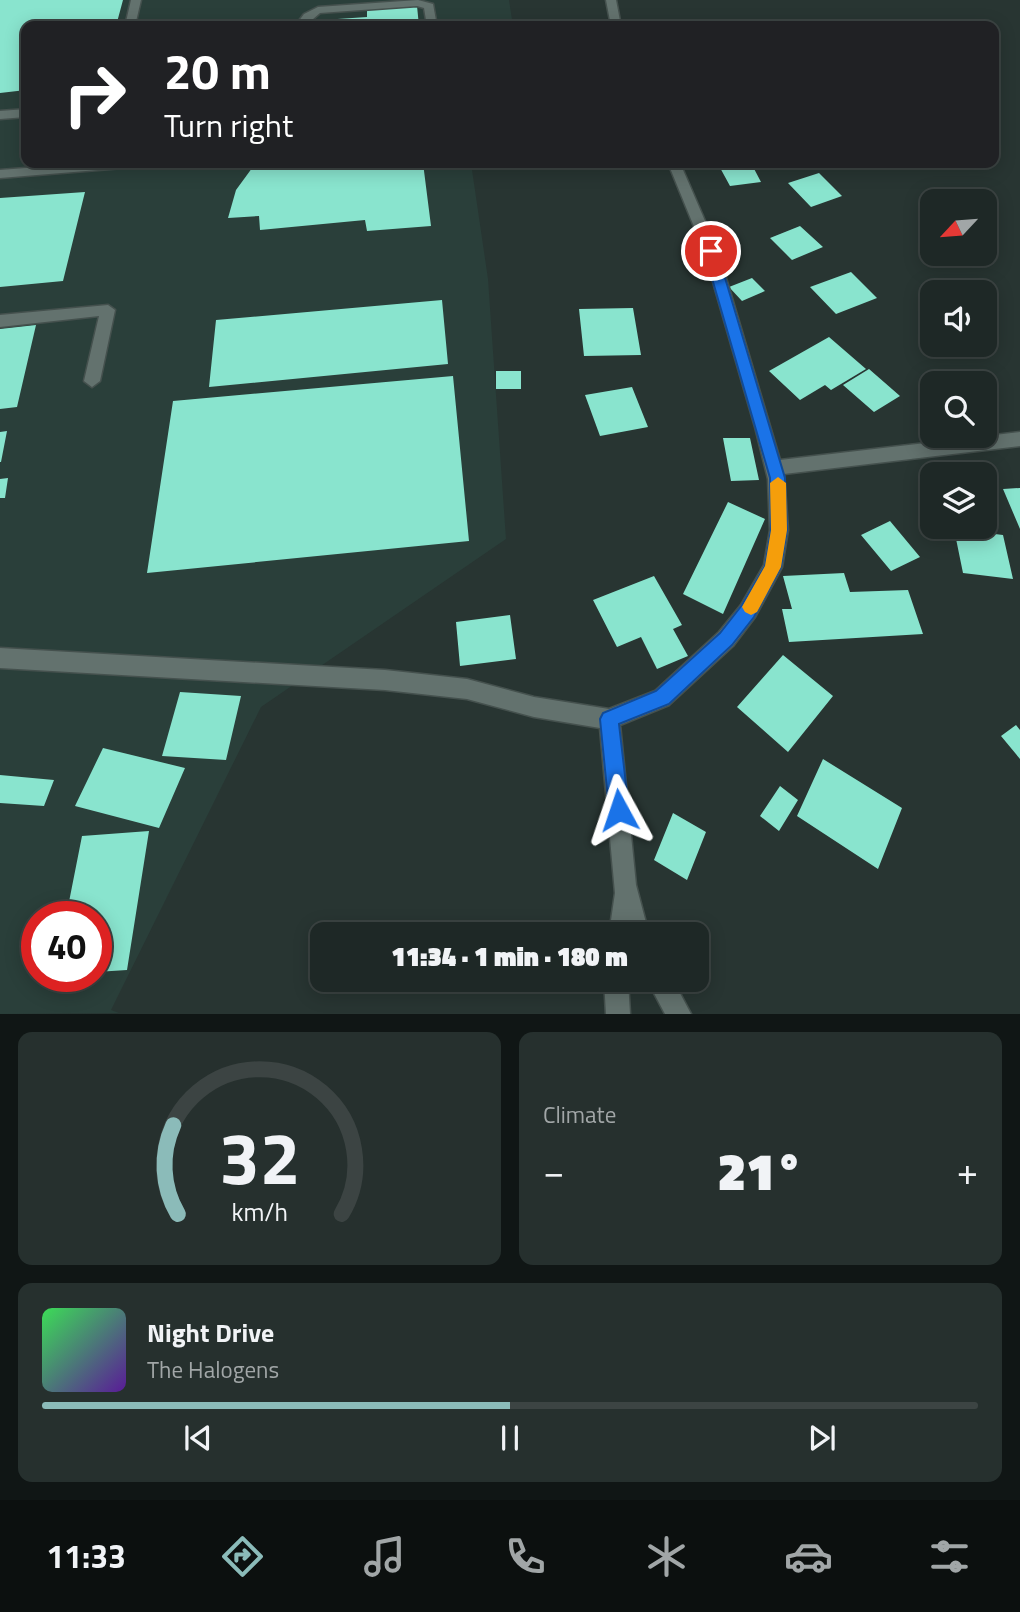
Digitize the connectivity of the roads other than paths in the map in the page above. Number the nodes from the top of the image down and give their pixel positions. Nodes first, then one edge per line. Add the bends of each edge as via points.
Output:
1 (136, 0) edge
2 (611, 0) edge
3 (131, 21) edge
4 (304, 21) edge
5 (431, 21) edge
6 (615, 21) edge
7 (21, 113) edge
8 (0, 115) edge
9 (74, 168) edge
10 (676, 168) edge
11 (0, 174) edge
12 (0, 321) edge
13 (92, 381) dead end
14 (1020, 439) edge
15 (774, 468) junction
16 (0, 658) edge
17 (609, 719) junction
18 (625, 885) junction
19 (622, 922) edge
20 (634, 922) edge
21 (666, 992) edge
22 (679, 1013) edge

1 - 3 street
2 - 6 street
4 - 5 street via 318,10 423,3
7 - 8 street
9 - 11 street
10 - 15 street via 711,251
12 - 13 street via 108,310
14 - 15 street
15 - 17 street via 779,530 773,567 748,611 726,639 662,698
16 - 17 street via 385,680 467,689 534,707
17 - 18 street
18 - 19 street
18 - 20 street
21 - 22 street

